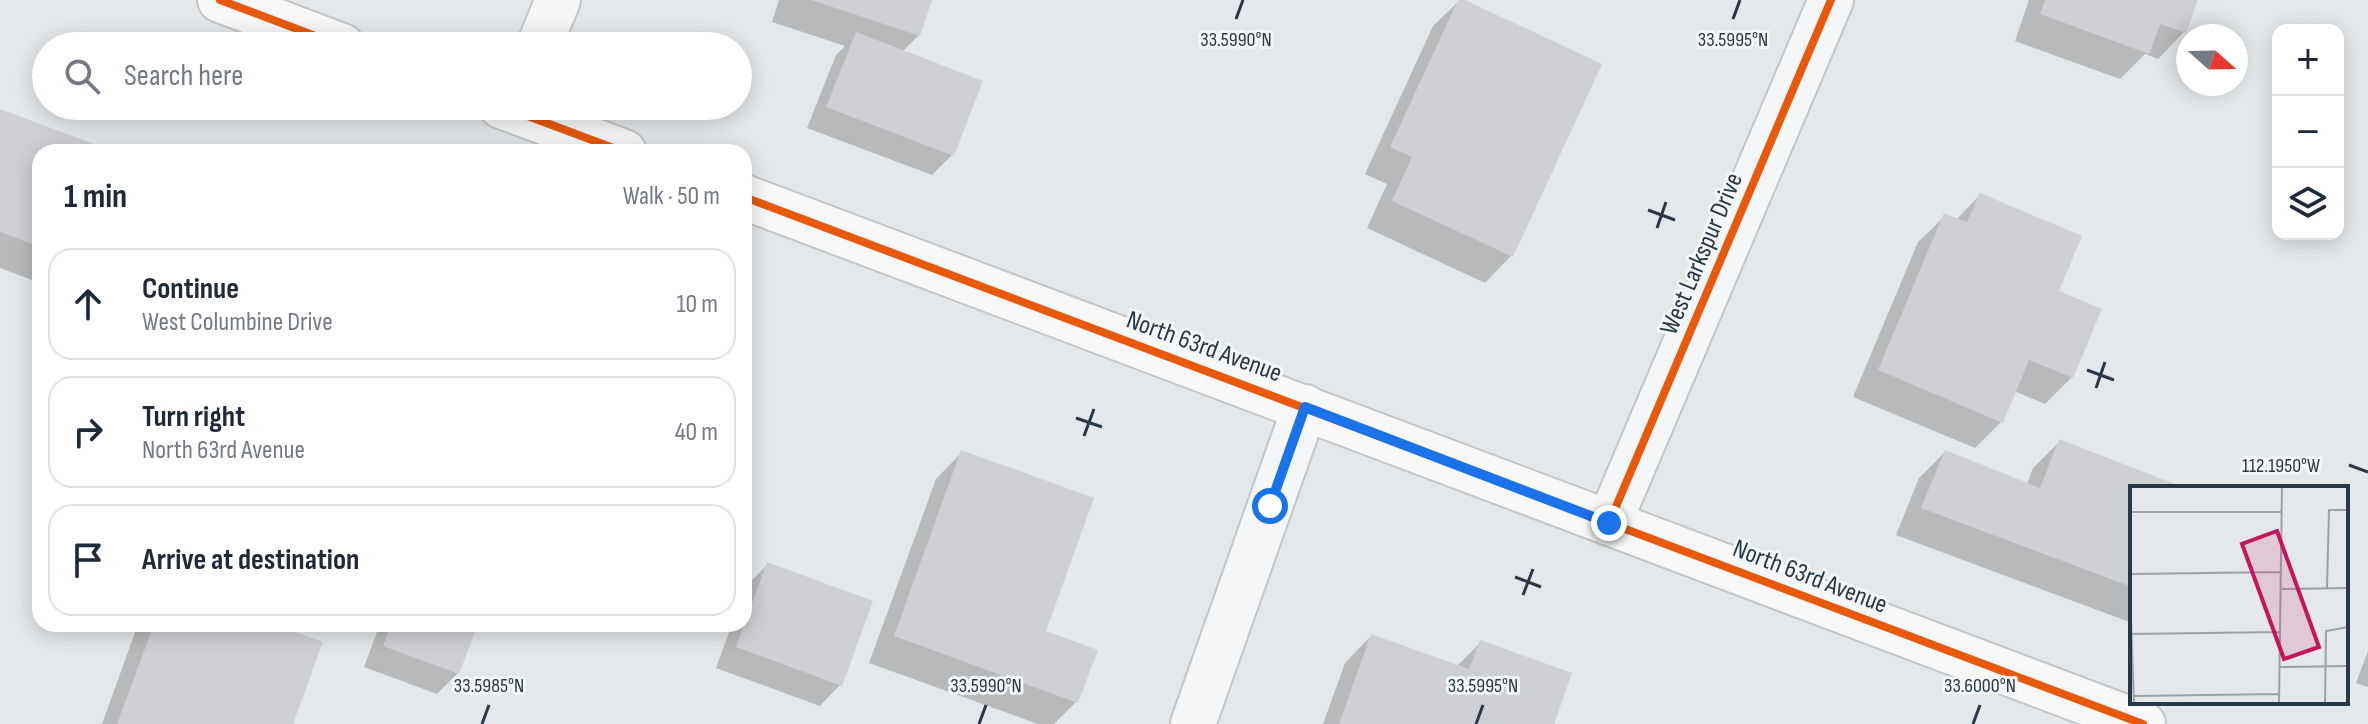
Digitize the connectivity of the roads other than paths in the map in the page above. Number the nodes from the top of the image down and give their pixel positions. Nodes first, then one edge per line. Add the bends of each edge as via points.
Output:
1 (220, 0) edge
2 (558, 0) edge
3 (1831, 0) edge
4 (305, 32) edge
5 (545, 32) edge
6 (543, 120) edge
7 (604, 144) edge
8 (752, 200) edge
9 (1305, 407) junction
10 (1609, 523) junction
11 (1193, 724) edge
12 (2143, 724) edge

1 - 4 street
2 - 5 street
3 - 10 street, West Larkspur Drive
6 - 7 street
8 - 9 street, North 63rd Avenue
9 - 10 street, North 63rd Avenue
9 - 11 street
10 - 12 street, North 63rd Avenue

